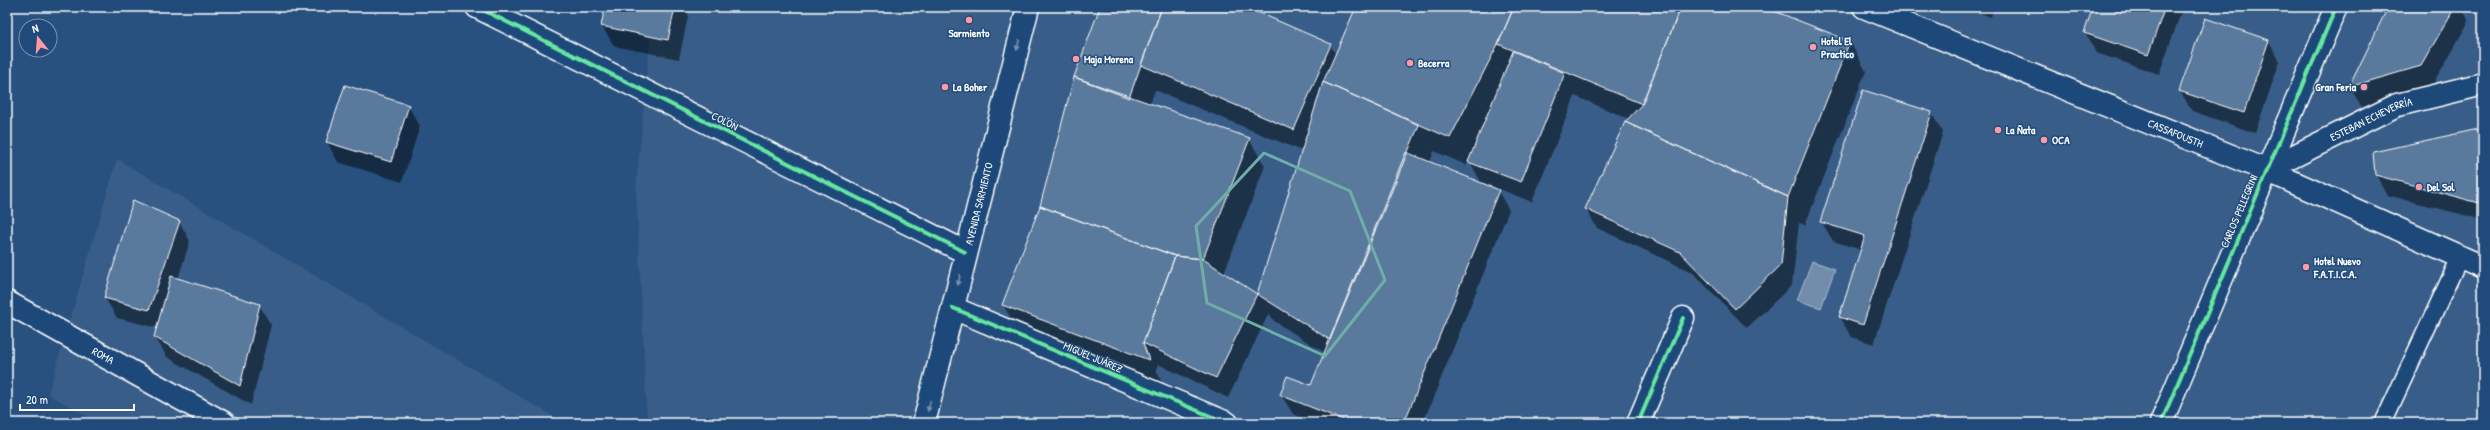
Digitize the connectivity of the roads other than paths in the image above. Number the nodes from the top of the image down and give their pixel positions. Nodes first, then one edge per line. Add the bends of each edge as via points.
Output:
1 (477, 7) edge
2 (1028, 7) edge
3 (1864, 7) edge
4 (2336, 7) edge
5 (2483, 84) edge
6 (2266, 170) junction
7 (965, 252) junction
8 (2460, 257) junction
9 (2483, 266) edge
10 (7, 302) edge
11 (953, 308) junction
12 (1684, 318) dead end
13 (202, 416) edge
14 (224, 423) edge
15 (924, 423) edge
16 (1227, 423) edge
17 (1638, 423) edge
18 (2160, 423) edge
19 (2383, 423) edge

1 - 7 street, COLÓN
2 -> 7 street, AVENIDA SARMIENTO
3 - 6 street, CASSAFOUSTH
4 - 6 street, CARLOS PELLEGRINI
5 - 6 street, ESTEBAN ECHEVERRÍA via 2397,105
6 - 8 street, CASSAFOUSTH
6 - 18 street, CARLOS PELLEGRINI
7 -> 11 street, AVENIDA SARMIENTO
8 - 9 street, CASSAFOUSTH
8 - 19 lane
10 - 13 street, ROMA
11 -> 15 street, AVENIDA SARMIENTO
11 - 16 street, MIGUEL JUÁREZ
12 - 17 street
13 - 14 street, ROMA

